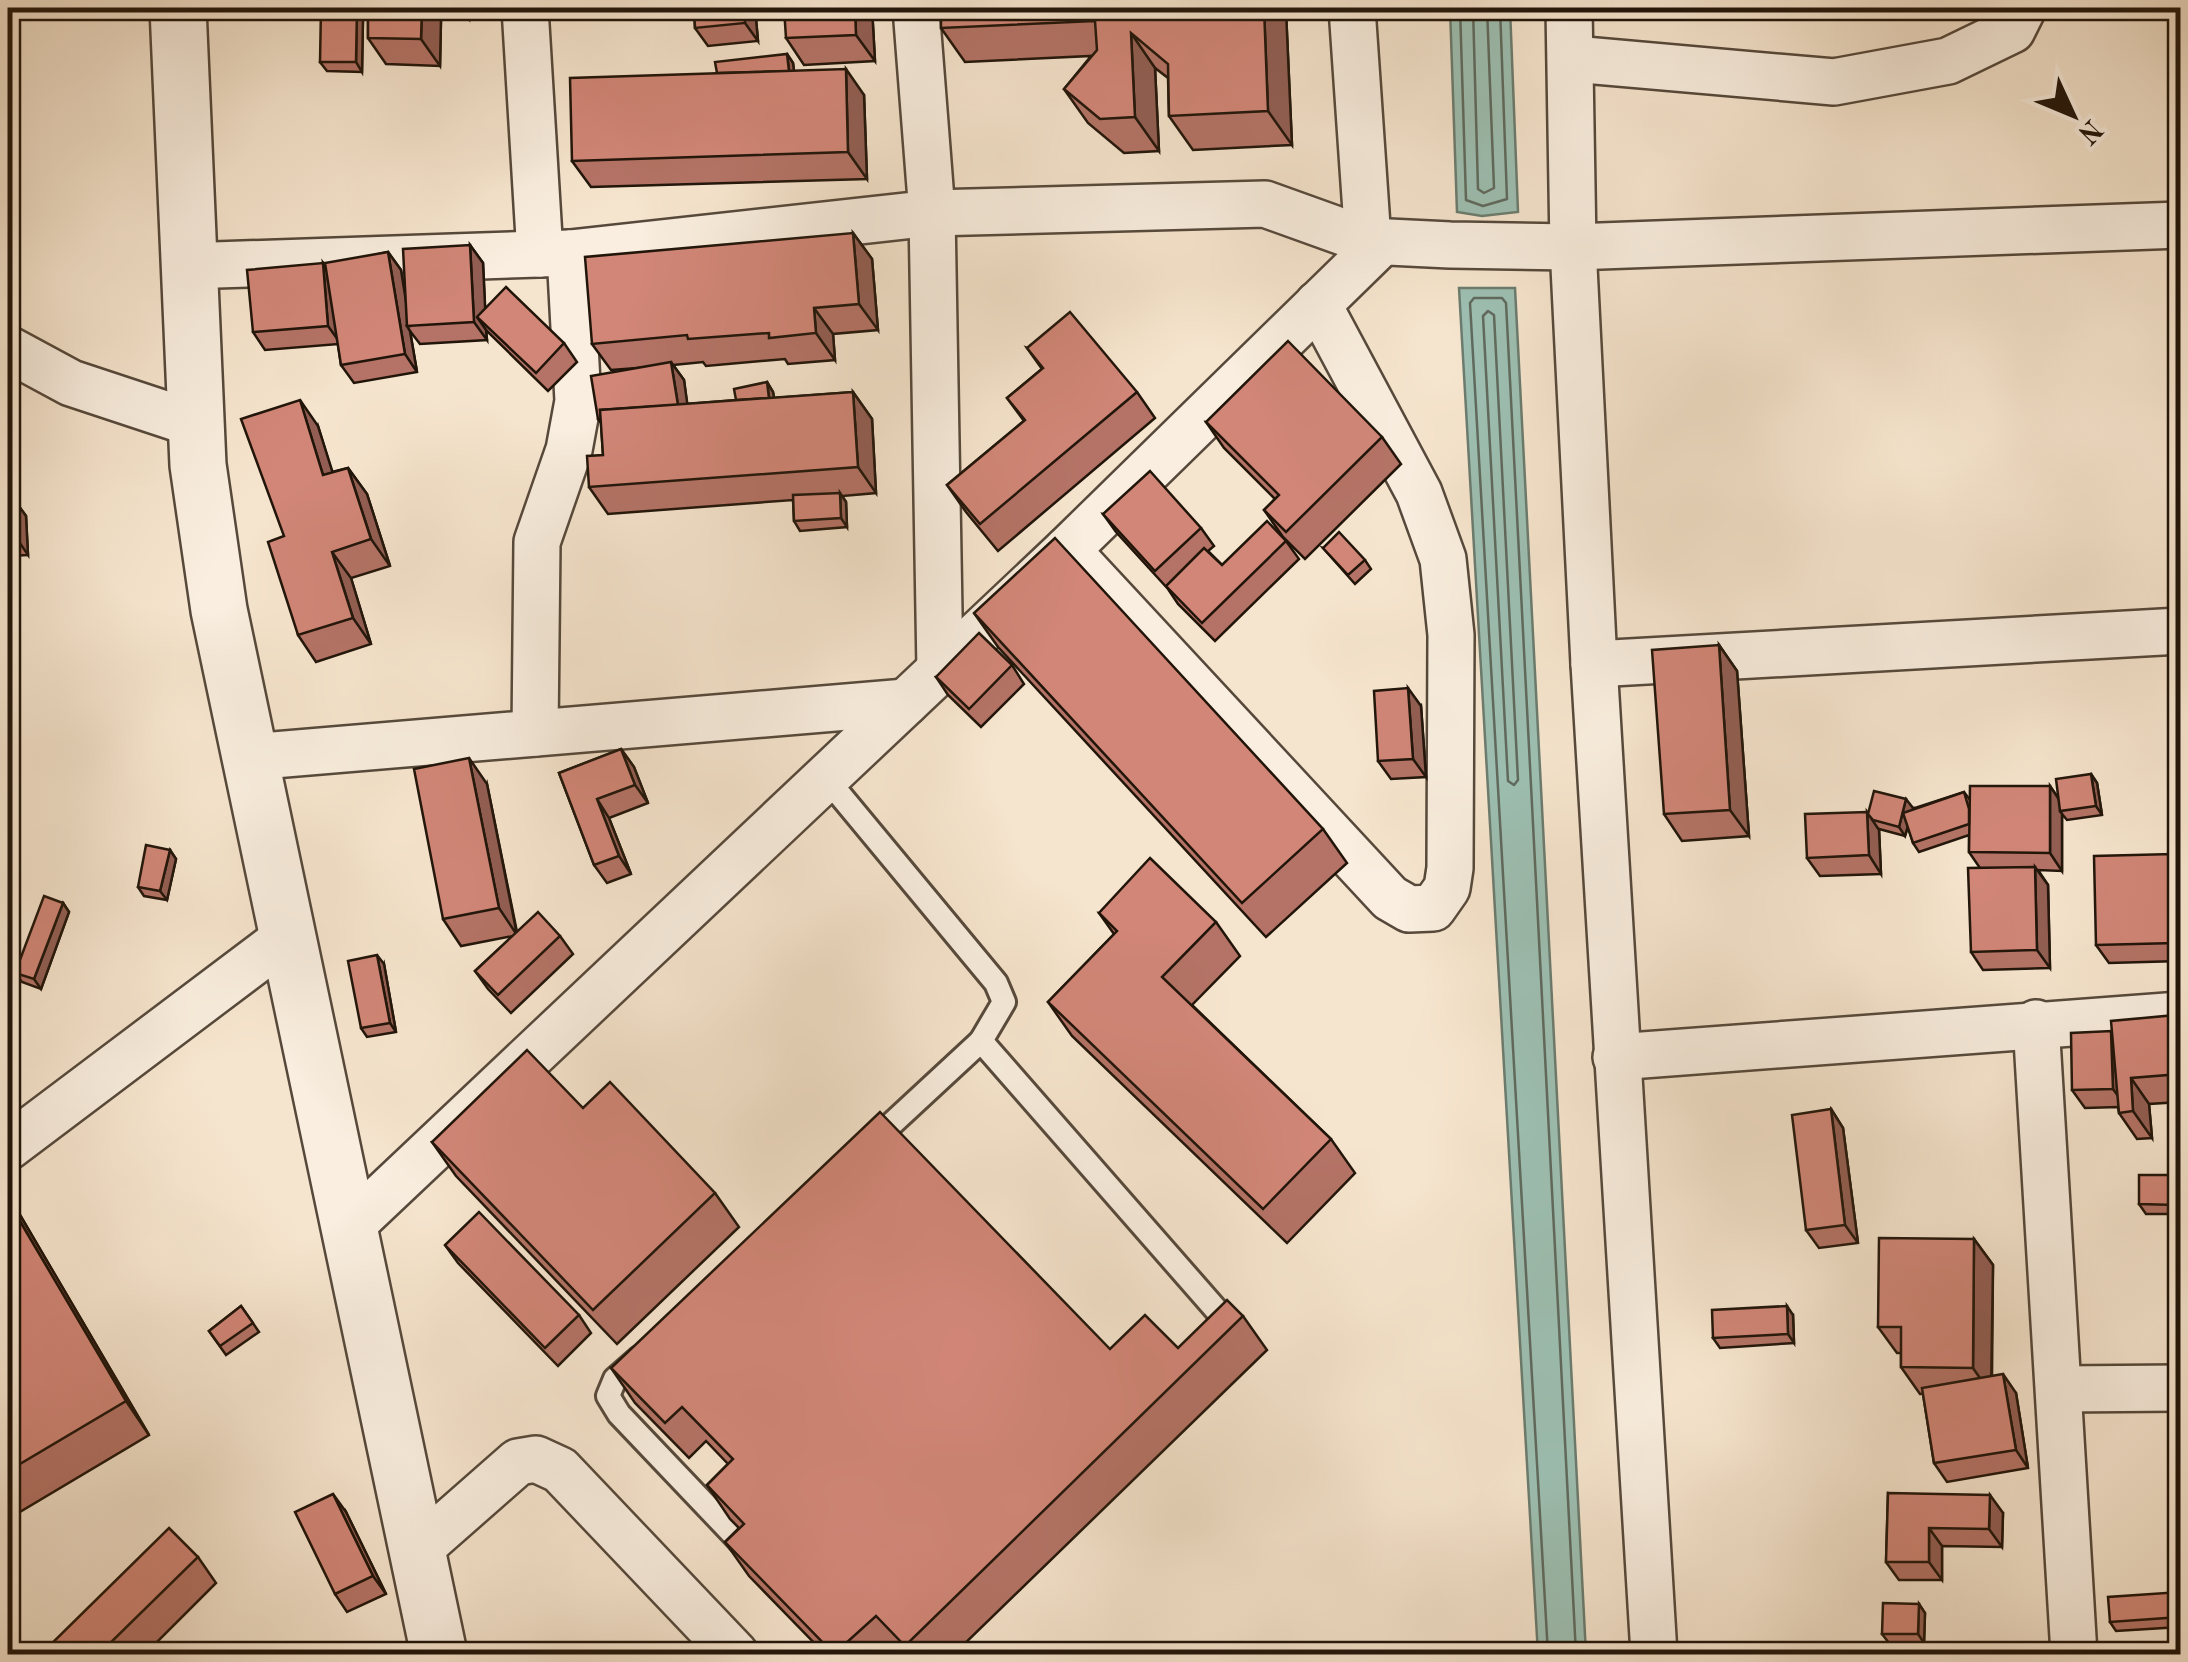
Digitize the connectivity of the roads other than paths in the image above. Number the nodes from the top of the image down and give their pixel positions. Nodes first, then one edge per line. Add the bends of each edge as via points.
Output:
1 (178, 8) edge
2 (525, 8) edge
3 (916, 8) edge
4 (1352, 8) edge
5 (1570, 8) edge
6 (2023, 8) edge
7 (1573, 58) junction
8 (932, 213) junction
9 (2180, 225) edge
10 (1374, 242) junction
11 (1573, 247) junction
12 (555, 254) junction
13 (186, 266) junction
14 (1318, 304) junction
15 (8, 349) edge
16 (198, 425) junction
17 (1067, 550) junction
18 (2180, 631) edge
19 (1594, 664) junction
20 (940, 670) junction
21 (906, 702) junction
22 (535, 733) junction
23 (250, 757) junction
24 (826, 778) junction
25 (288, 936) junction
26 (2180, 1015) edge
27 (2036, 1023) junction
28 (981, 1042) junction
29 (1616, 1057) junction
30 (8, 1146) edge
31 (850, 1163) edge
32 (350, 1226) junction
33 (1219, 1313) edge
34 (659, 1339) edge
35 (2180, 1388) edge
36 (2061, 1390) junction
37 (419, 1548) junction
38 (772, 1576) edge
39 (439, 1654) edge
40 (736, 1654) edge
41 (1654, 1654) edge
42 (2074, 1654) edge

1 - 13 street
2 - 12 street
3 - 8 street
4 - 10 street
5 - 7 street
6 - 7 street via 2012,30 1948,61 1834,82
7 - 11 street
8 - 10 street via 1265,204
8 - 12 street
8 - 20 street
9 - 11 street
10 - 11 street
10 - 14 street
11 - 19 street
12 - 13 street
12 - 22 street via 578,401 569,450 537,542
13 - 16 street
14 - 17 street
14 - 17 street via 1419,494 1443,559 1451,635 1450,868 1448,888 1432,908 1410,909 1390,898
15 - 16 street via 71,384
16 - 23 street via 218,610
17 - 20 street
18 - 19 street
19 - 29 street
20 - 21 street
21 - 22 street
21 - 24 street
22 - 23 street
23 - 25 street
24 - 28 lane via 996,983 1004,1002
24 - 32 street
25 - 30 street
25 - 32 street
26 - 27 street
27 - 29 street
27 - 36 street
28 - 31 lane
28 - 33 lane
29 - 41 street
32 - 37 street
34 - 38 lane via 608,1396
35 - 36 street
36 - 42 street
37 - 39 street
37 - 40 street via 518,1462 536,1459 560,1470

